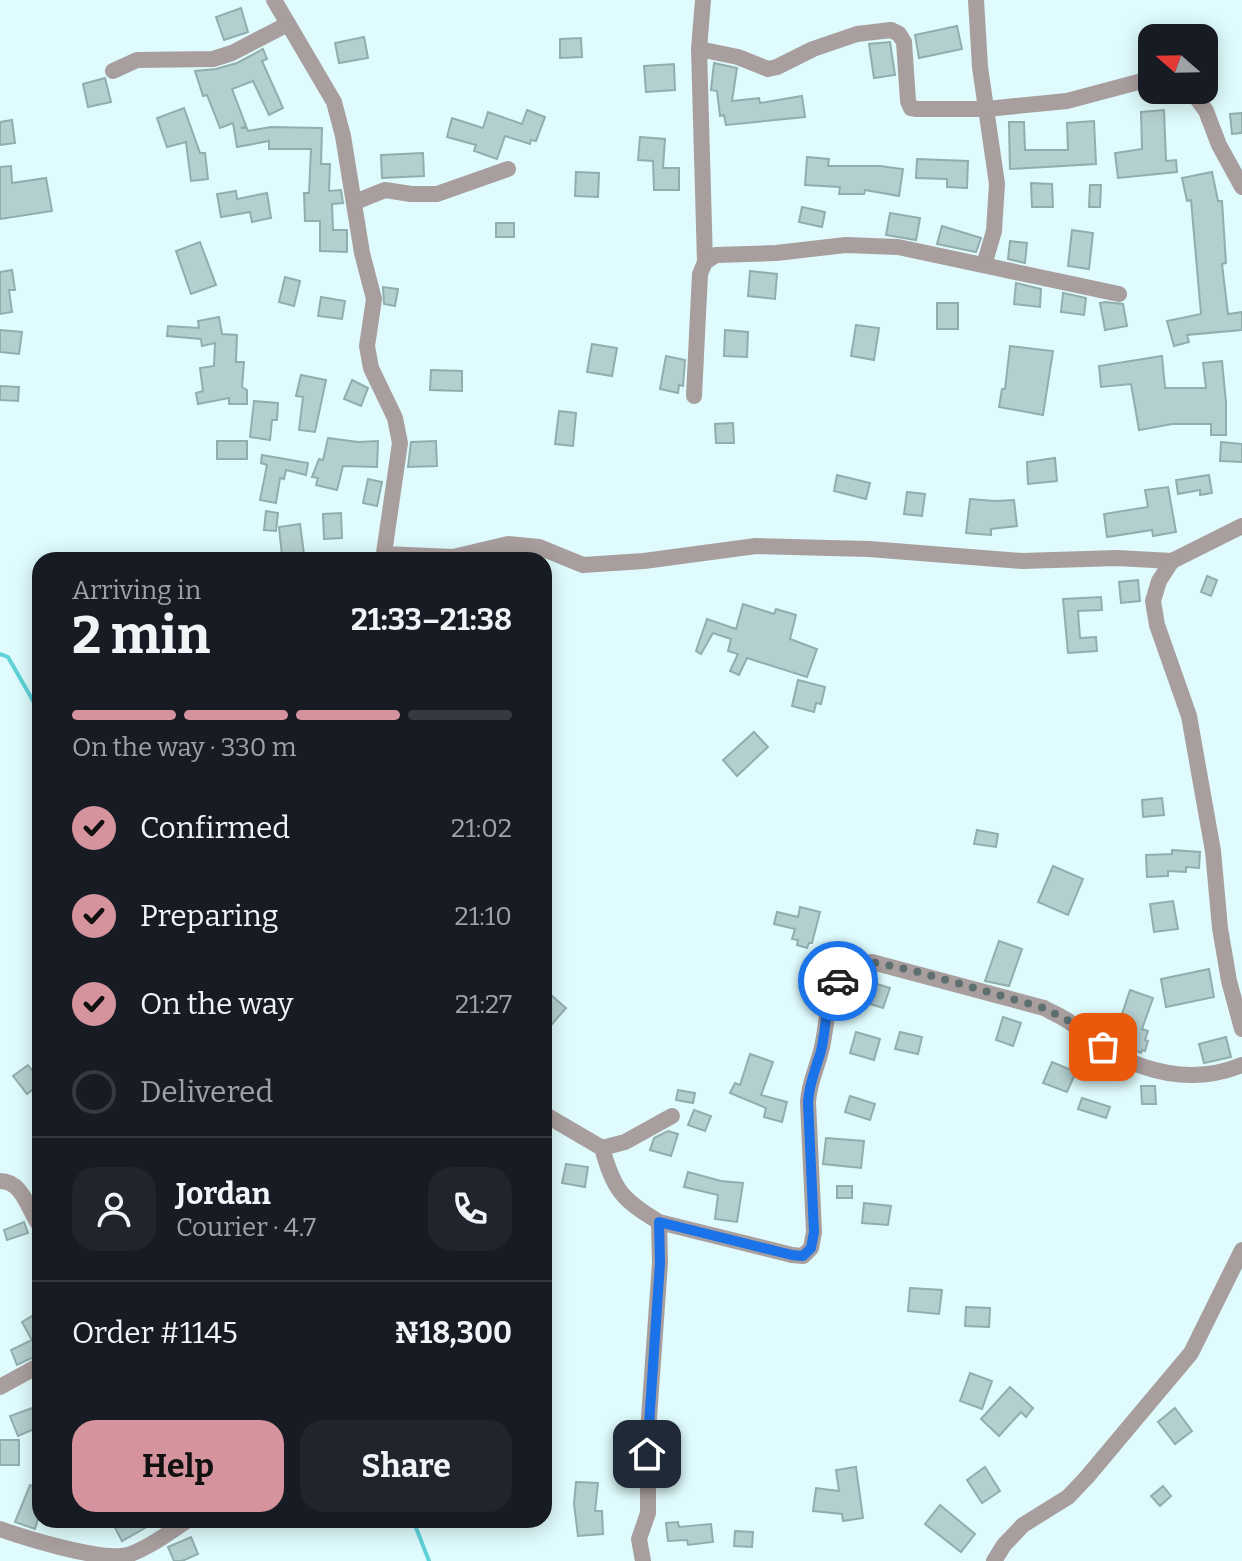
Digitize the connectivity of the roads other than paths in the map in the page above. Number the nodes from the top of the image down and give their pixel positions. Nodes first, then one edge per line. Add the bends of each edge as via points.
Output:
1 (274, 0) edge
2 (703, 0) edge
3 (976, 0) edge
4 (288, 24) junction
5 (699, 49) junction
6 (113, 71) dead end
7 (1138, 82) edge
8 (1201, 104) edge
9 (986, 109) junction
10 (508, 169) dead end
11 (1242, 187) edge
12 (355, 202) junction
13 (705, 262) junction
14 (984, 265) junction
15 (1119, 294) dead end
16 (694, 396) dead end
17 (1242, 526) edge
18 (385, 552) edge
19 (474, 552) edge
20 (551, 552) edge
21 (552, 552) edge
22 (1172, 561) junction
23 (1242, 1029) edge
24 (1242, 1065) edge
25 (672, 1116) dead end
26 (552, 1119) edge
27 (602, 1148) junction
28 (0, 1181) edge
29 (32, 1212) edge
30 (659, 1222) junction
31 (1242, 1250) edge
32 (32, 1369) edge
33 (0, 1387) edge
34 (175, 1528) edge
35 (0, 1529) edge
36 (125, 1558) edge
37 (643, 1561) edge
38 (994, 1561) edge

1 - 4 street
2 - 5 street
3 - 9 street
4 - 6 street via 213,59 137,60
4 - 12 street via 334,102
5 - 9 street via 768,69 857,34 891,30 904,42 911,108
5 - 13 street
7 - 9 street via 1067,101
8 - 11 street
9 - 14 street via 997,184 994,231
10 - 12 street via 437,194 385,190
12 - 18 street via 374,299 367,346 371,368 395,418 400,443
13 - 14 street via 716,255 846,245 898,247
13 - 16 street via 700,274
14 - 15 street
17 - 22 street
19 - 20 street via 508,544
21 - 22 street via 583,565 756,546 1022,561
22 - 23 street via 1153,601 1189,716 1225,954
24 - 30 street via 1203,1076 1150,1070 1087,1038 1044,1008 872,962 854,967 830,994 822,1048 809,1084 811,1248 803,1256 792,1255
25 - 27 street via 625,1142
26 - 27 street
27 - 30 street via 612,1183 633,1206
28 - 29 street via 17,1186
30 - 37 street via 648,1513 639,1539
31 - 38 street via 1191,1353 1087,1477 1068,1497 1023,1525
32 - 33 street
34 - 36 street
35 - 36 street

